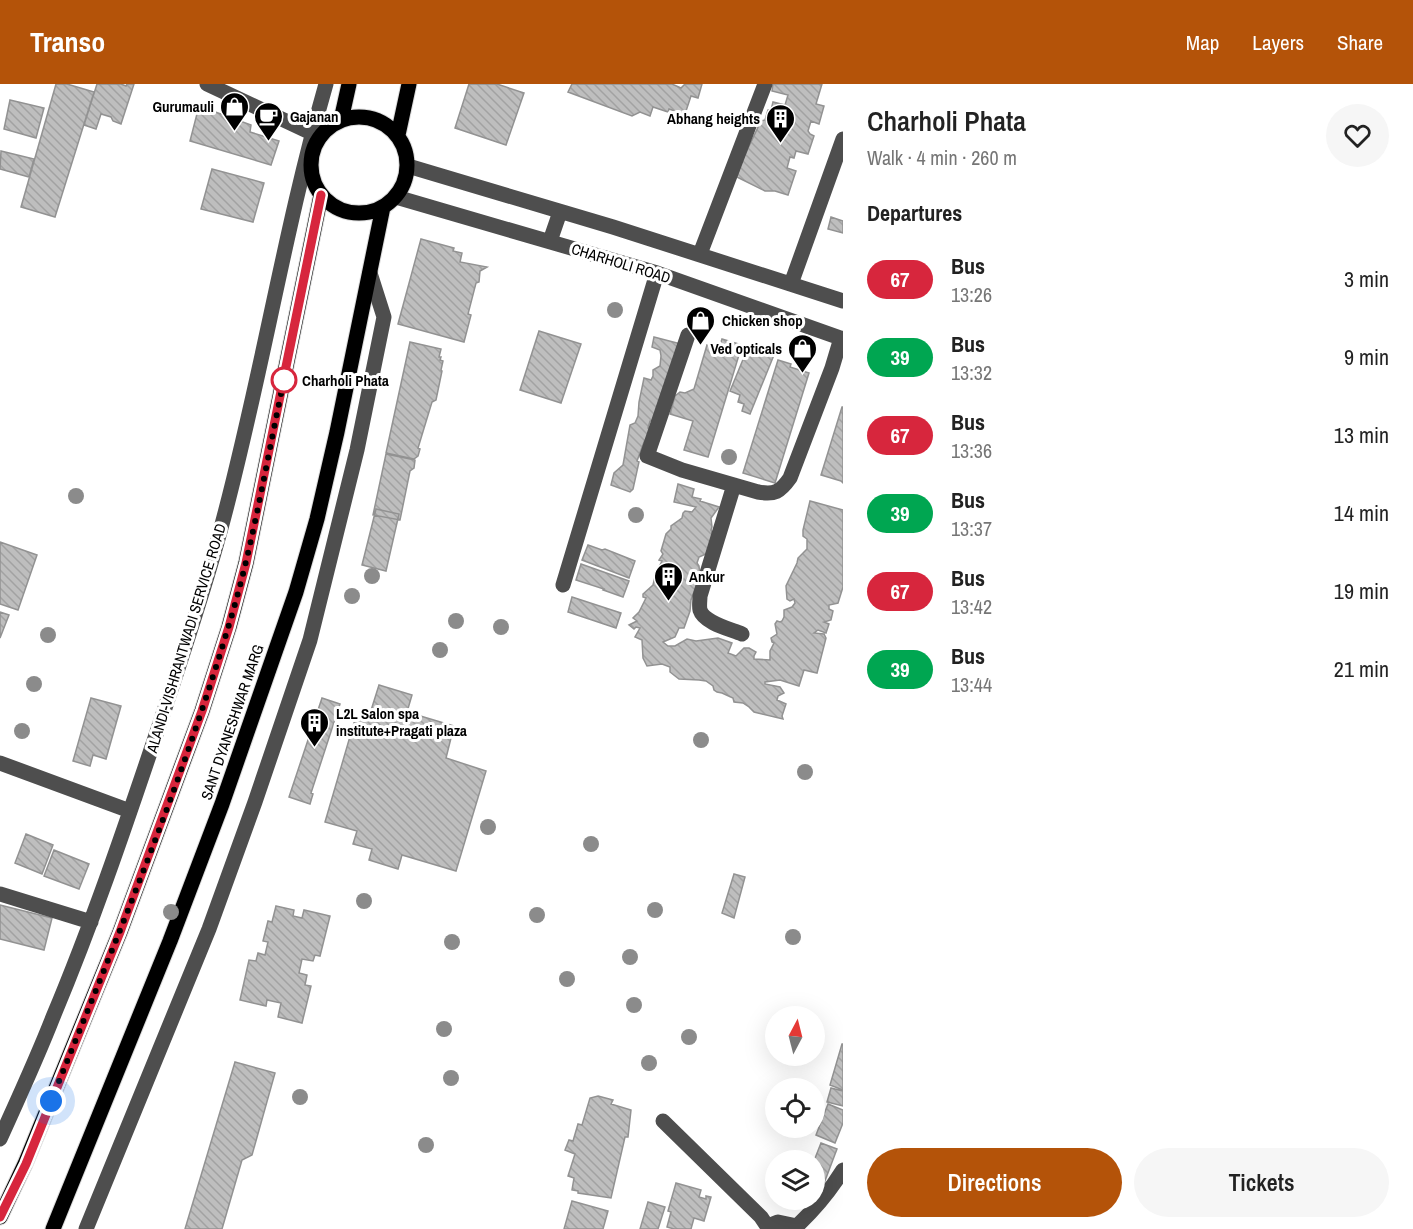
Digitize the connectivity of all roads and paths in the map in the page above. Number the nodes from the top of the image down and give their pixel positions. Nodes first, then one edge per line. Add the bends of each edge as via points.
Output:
1 (207, 84) edge
2 (326, 84) edge
3 (349, 84) edge
4 (765, 84) edge
5 (410, 87) edge
6 (341, 120) junction
7 (316, 135) junction
8 (398, 135) junction
9 (843, 139) edge
10 (408, 166) junction
11 (321, 195) junction
12 (396, 197) junction
13 (383, 207) junction
14 (560, 212) junction
15 (550, 241) junction
16 (700, 254) junction
17 (370, 273) junction
18 (657, 273) junction
19 (791, 284) junction
20 (843, 301) edge
21 (688, 335) dead end
22 (842, 338) edge
23 (734, 485) junction
24 (563, 585) dead end
25 (742, 634) dead end
26 (0, 763) edge
27 (130, 811) junction
28 (0, 894) edge
29 (91, 922) junction
30 (663, 1121) dead end
31 (0, 1139) edge
32 (843, 1170) edge
33 (0, 1217) edge
34 (769, 1228) edge
35 (53, 1229) edge
36 (86, 1229) edge

1 - 7 street
2 - 7 street, ALANDI-VISHRANTWADI SERVICE ROAD
3 - 6 main road
4 - 16 street
5 - 8 main road
6 - 7 main road
6 - 8 main road via 372,118
7 - 11 main road via 311,169
7 - 27 street, ALANDI-VISHRANTWADI SERVICE ROAD via 222,524 194,622
8 - 10 main road
9 - 19 street
10 - 12 main road via 405,183
10 - 14 street, CHARHOLI ROAD
11 - 13 main road via 335,207 351,213 368,213
11 - 33 main road via 246,563 229,627 120,932 26,1164
12 - 13 main road
12 - 15 street, CHARHOLI ROAD
13 - 17 main road, SANT DYANESHWAR MARG
14 - 15 street
14 - 16 street, CHARHOLI ROAD
15 - 18 street, CHARHOLI ROAD
16 - 19 street, CHARHOLI ROAD
17 - 35 main road, SANT DYANESHWAR MARG via 317,519 296,592 170,941
17 - 36 street via 384,318 357,450 310,640 209,929
18 - 22 street, CHARHOLI ROAD
18 - 24 street
19 - 20 street, CHARHOLI ROAD
21 - 23 street via 647,456
22 - 23 street via 784,487 770,494
23 - 25 street via 699,603 706,618
26 - 27 street
27 - 29 street, ALANDI-VISHRANTWADI SERVICE ROAD
28 - 29 street
29 - 31 street, ALANDI-VISHRANTWADI SERVICE ROAD
30 - 34 street
32 - 34 street via 797,1226 778,1222

